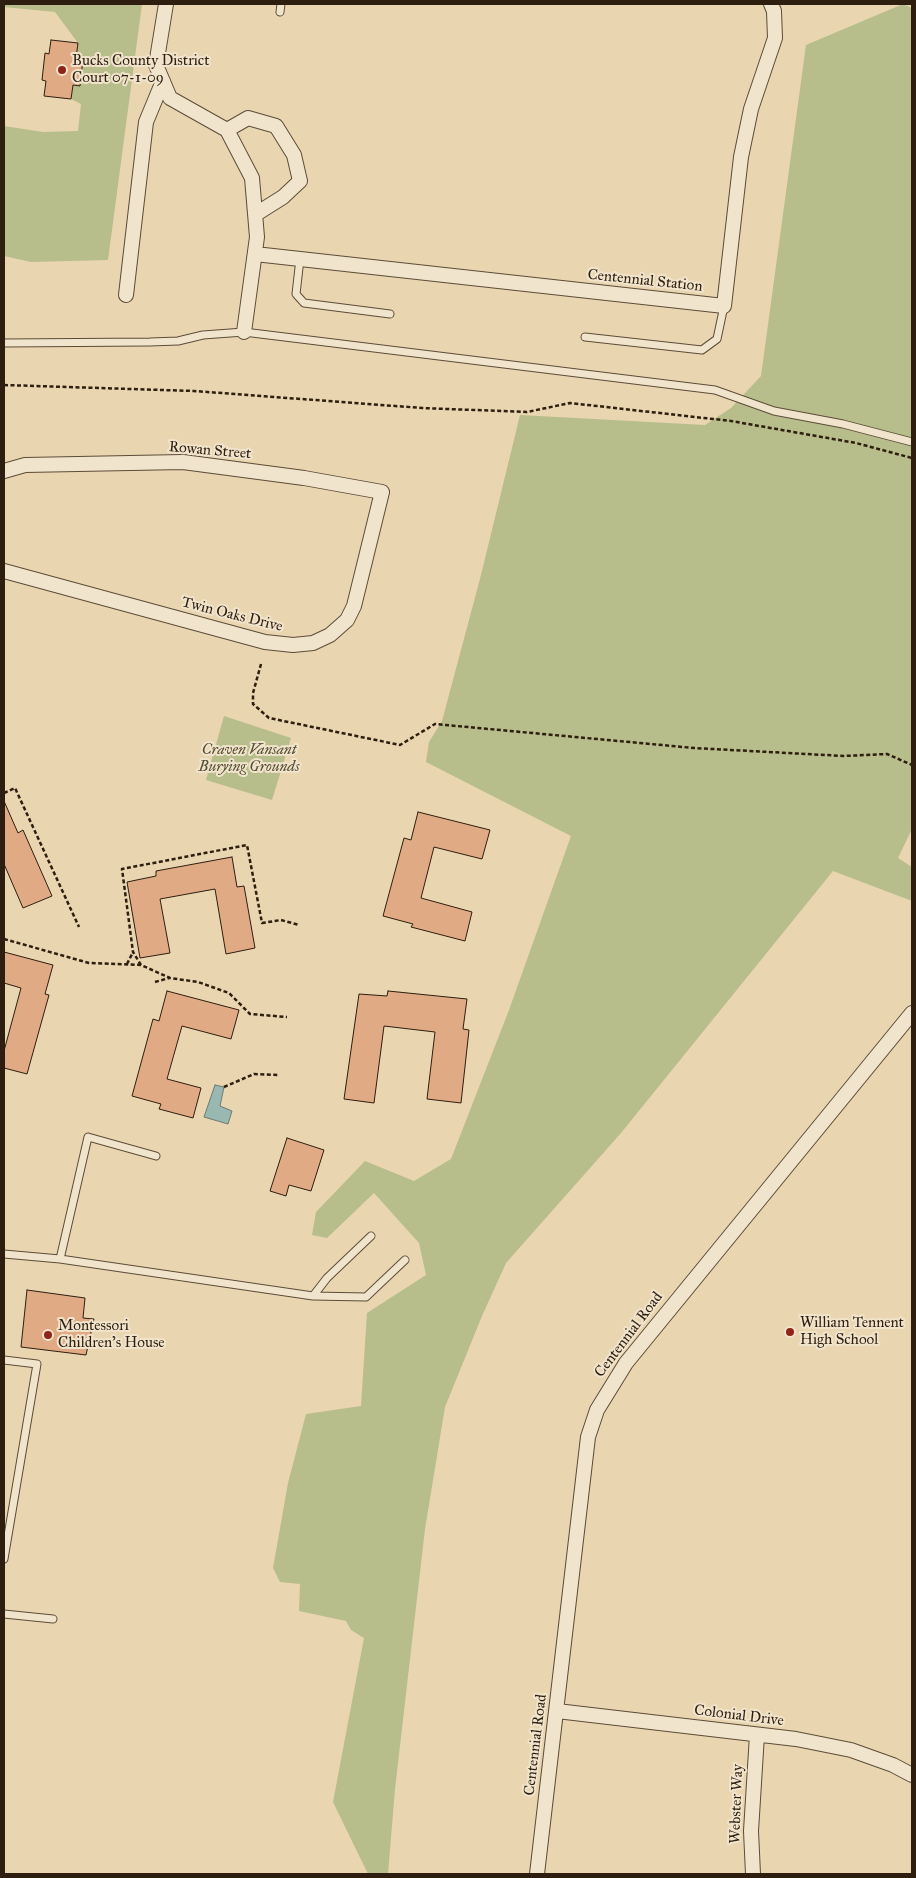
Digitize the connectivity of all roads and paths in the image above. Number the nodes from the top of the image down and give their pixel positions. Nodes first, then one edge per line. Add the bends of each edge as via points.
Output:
1 (166, 4) edge
2 (281, 4) edge
3 (771, 4) edge
4 (280, 12) dead end
5 (163, 81) junction
6 (226, 130) junction
7 (256, 214) junction
8 (255, 254) junction
9 (300, 259) junction
10 (126, 295) dead end
11 (724, 306) junction
12 (390, 314) dead end
13 (244, 332) junction
14 (585, 337) dead end
15 (4, 343) edge
16 (4, 385) edge
17 (912, 442) edge
18 (912, 458) edge
19 (4, 471) edge
20 (382, 492) joint
21 (4, 571) edge
22 (261, 664) dead end
23 (912, 765) edge
24 (4, 793) edge
25 (299, 925) dead end
26 (79, 927) dead end
27 (4, 939) edge
28 (133, 952) junction
29 (127, 964) junction
30 (141, 965) junction
31 (170, 978) junction
32 (155, 982) dead end
33 (912, 1013) edge
34 (287, 1017) dead end
35 (279, 1075) dead end
36 (224, 1087) dead end
37 (156, 1156) dead end
38 (371, 1236) dead end
39 (4, 1254) edge
40 (60, 1259) junction
41 (405, 1260) dead end
42 (313, 1296) junction
43 (4, 1360) edge
44 (4, 1559) edge
45 (4, 1614) edge
46 (53, 1618) dead end
47 (556, 1711) junction
48 (757, 1735) junction
49 (912, 1775) edge
50 (537, 1874) edge
51 (753, 1874) edge

1 - 5 street via 156,65
2 - 4 lane
3 - 11 street via 774,38 751,109 741,157
5 - 6 street via 170,98
5 - 10 street via 146,122
6 - 7 street via 252,178
6 - 7 street via 248,118 276,126 294,154 300,180 283,197
7 - 8 street
8 - 9 street, Centennial Station
8 - 13 street
9 - 11 street, Centennial Station
9 - 12 lane via 296,294 304,302
11 - 14 lane via 717,339 702,350
13 - 15 lane via 203,335 178,341
13 - 17 lane via 716,390 774,411
16 - 18 path via 194,391 517,412 570,404 731,420 856,443
19 - 20 street, Rowan Street via 25,465 183,462
20 - 21 street, Twin Oaks Drive via 354,606 347,620 330,635 313,643 265,642
22 - 23 path via 253,704 269,718 400,745 434,724 694,748 844,756 887,754
24 - 26 path via 15,788
25 - 28 path via 281,920 262,923 247,845 122,869
27 - 29 path via 89,964
28 - 29 path
28 - 30 path
29 - 30 path
30 - 31 path
31 - 32 path
31 - 34 path via 198,982 229,993 250,1014
33 - 47 street, Centennial Road via 632,1355 603,1398 588,1437
35 - 36 path via 254,1074
37 - 40 lane via 88,1137
38 - 42 lane
39 - 40 lane
40 - 42 lane
41 - 42 lane via 366,1297
43 - 44 lane via 37,1364
45 - 46 lane
47 - 48 street, Colonial Drive
47 - 50 street, Centennial Road
48 - 49 street, Colonial Drive via 851,1750
48 - 51 street, Webster Way via 751,1831

